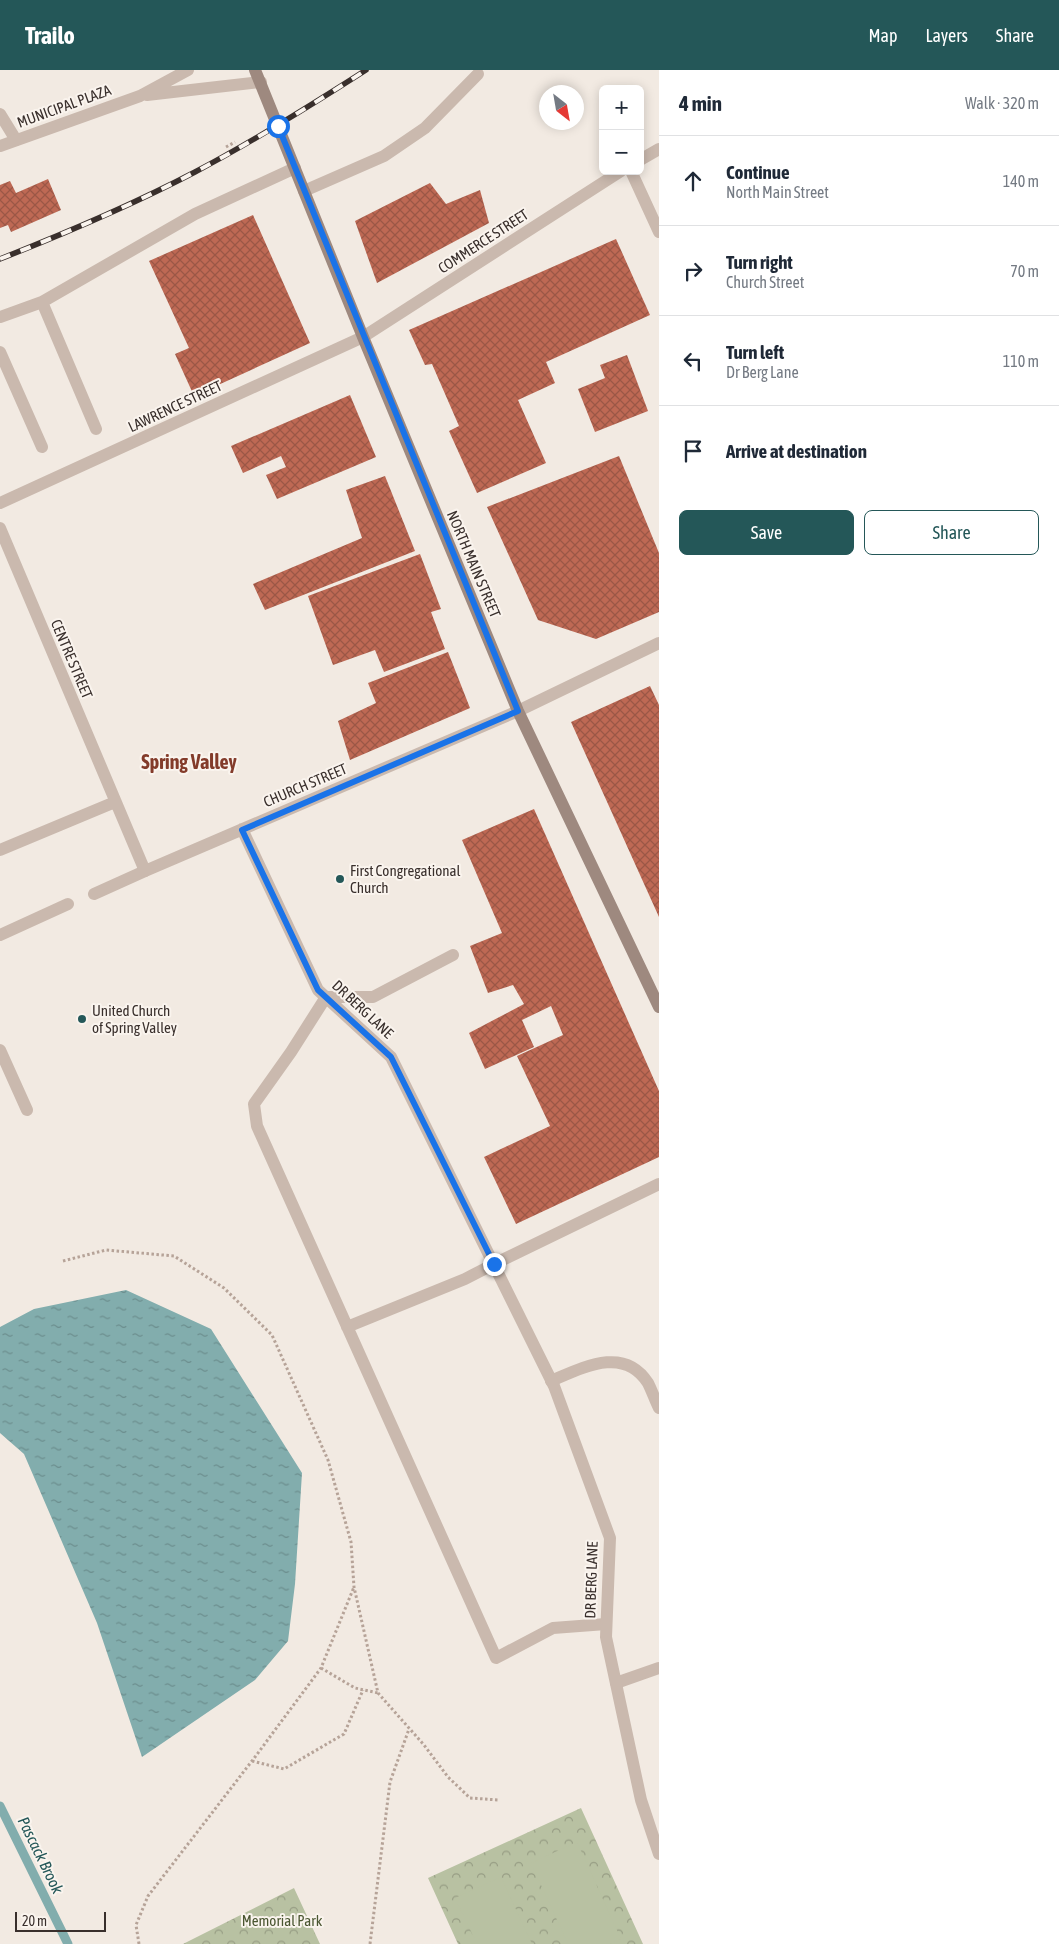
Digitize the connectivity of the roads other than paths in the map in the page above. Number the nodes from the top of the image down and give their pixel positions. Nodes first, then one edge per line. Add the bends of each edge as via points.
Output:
1 (188, 70) edge
2 (478, 74) dead end
3 (258, 76) edge
4 (140, 96) junction
5 (0, 114) edge
6 (16, 140) junction
7 (0, 146) edge
8 (659, 149) edge
9 (644, 158) edge
10 (295, 168) junction
11 (615, 175) edge
12 (633, 175) edge
13 (304, 191) junction
14 (659, 232) edge
15 (42, 302) junction
16 (0, 317) edge
17 (363, 338) junction
18 (0, 352) edge
19 (96, 429) dead end
20 (42, 447) dead end
21 (0, 503) edge
22 (0, 528) edge
23 (659, 643) edge
24 (518, 711) junction
25 (115, 802) junction
26 (242, 830) junction
27 (0, 850) edge
28 (145, 871) junction
29 (94, 894) dead end
30 (68, 904) dead end
31 (0, 935) edge
32 (453, 955) dead end
33 (326, 997) junction
34 (659, 1007) edge
35 (0, 1050) edge
36 (27, 1110) dead end
37 (659, 1184) edge
38 (494, 1264) junction
39 (347, 1327) junction
40 (551, 1381) junction
41 (659, 1408) edge
42 (606, 1624) junction
43 (659, 1668) edge
44 (616, 1683) junction
45 (659, 1854) edge

1 - 4 street, MUNICIPAL PLAZA
2 - 13 street via 425,128 384,156
3 - 4 street, MUNICIPAL PLAZA
3 - 10 main road, NORTH MAIN STREET
4 - 6 street, MUNICIPAL PLAZA
5 - 6 street
6 - 7 street, MUNICIPAL PLAZA
8 - 9 street
10 - 13 main road, NORTH MAIN STREET
10 - 15 street via 195,214
11 - 17 street, COMMERCE STREET
12 - 14 street
13 - 17 main road, NORTH MAIN STREET
15 - 16 street
15 - 19 street
17 - 21 street, LAWRENCE STREET
17 - 24 main road, NORTH MAIN STREET
18 - 20 street
22 - 25 street, CENTRE STREET
23 - 24 street, CHURCH STREET
24 - 26 street, CHURCH STREET
24 - 34 main road, NORTH MAIN STREET
25 - 27 street
25 - 28 street
26 - 28 street, CHURCH STREET
26 - 33 street, DR BERG LANE via 318,990
28 - 29 street, CHURCH STREET
30 - 31 street
32 - 33 street via 373,997
33 - 38 street, DR BERG LANE via 391,1057
33 - 39 street via 254,1104 257,1126
35 - 36 street
37 - 38 street
38 - 39 street via 466,1279
38 - 40 street, DR BERG LANE
39 - 42 street via 496,1658 553,1628
40 - 41 street via 586,1366 617,1361 636,1370 647,1382
40 - 42 street, DR BERG LANE via 610,1538
42 - 44 street, DR BERG LANE
43 - 44 street
44 - 45 street, DR BERG LANE via 641,1800

